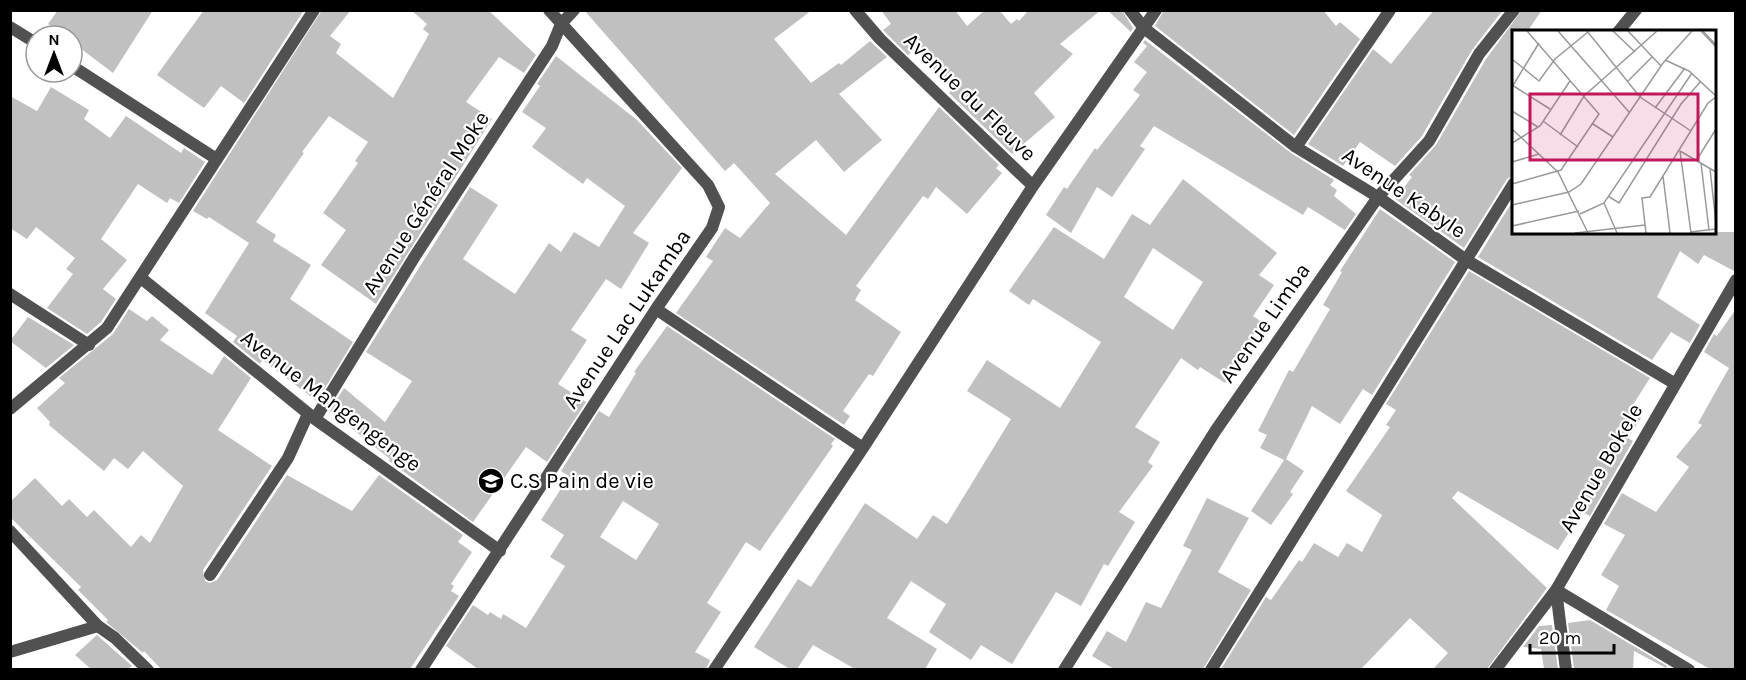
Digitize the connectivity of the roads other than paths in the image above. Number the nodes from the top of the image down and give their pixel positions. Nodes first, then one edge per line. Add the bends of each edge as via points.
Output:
1 (314, 10) edge
2 (549, 10) edge
3 (574, 10) edge
4 (855, 10) edge
5 (1130, 10) edge
6 (1156, 10) edge
7 (1390, 10) edge
8 (1514, 10) edge
9 (1636, 10) edge
10 (561, 24) junction
11 (10, 27) edge
12 (1144, 28) junction
13 (1620, 30) edge
14 (24, 36) edge
15 (84, 74) edge
16 (1296, 147) junction
17 (215, 158) junction
18 (1033, 186) junction
19 (1512, 186) edge
20 (1378, 198) junction
21 (1466, 260) junction
22 (141, 278) junction
23 (1736, 280) edge
24 (10, 294) edge
25 (656, 309) junction
26 (89, 345) junction
27 (1674, 383) junction
28 (10, 408) edge
29 (311, 417) junction
30 (863, 448) junction
31 (10, 531) edge
32 (500, 551) junction
33 (210, 574) dead end
34 (1556, 590) junction
35 (98, 626) junction
36 (10, 652) edge
37 (148, 669) edge
38 (421, 669) edge
39 (714, 669) edge
40 (1064, 669) edge
41 (1211, 669) edge
42 (1495, 669) edge
43 (1566, 669) edge
44 (1689, 669) edge

1 - 17 street
2 - 10 street, Avenue Lac Lukamba
3 - 10 street, Avenue Général Moke
4 - 18 street, Avenue du Fleuve via 880,39
5 - 12 street, Avenue Kabyle
6 - 12 street
7 - 16 street
8 - 20 street, Avenue Limba via 1479,54 1429,141
9 - 13 street
10 - 25 street, Avenue Lac Lukamba via 708,185 719,207 712,228
10 - 29 street, Avenue Général Moke via 552,46
11 - 14 street
12 - 16 street, Avenue Kabyle
12 - 18 street
15 - 17 street
16 - 20 street, Avenue Kabyle
17 - 22 street
18 - 30 street
19 - 21 street
20 - 21 street, Avenue Kabyle
20 - 40 street, Avenue Limba via 1216,430
21 - 27 street, Avenue Kabyle
21 - 41 street
22 - 26 street via 107,328
22 - 29 street, Avenue Mangengenge
23 - 27 street, Avenue Bokele
24 - 26 street
25 - 30 street
25 - 32 street, Avenue Lac Lukamba
26 - 28 street
27 - 34 street, Avenue Bokele
29 - 32 street, Avenue Mangengenge
29 - 33 street, Avenue Général Moke
30 - 39 street
31 - 35 street
32 - 38 street, Avenue Lac Lukamba
34 - 42 street, Avenue Bokele
34 - 43 street
34 - 44 street
35 - 36 street
35 - 37 street

